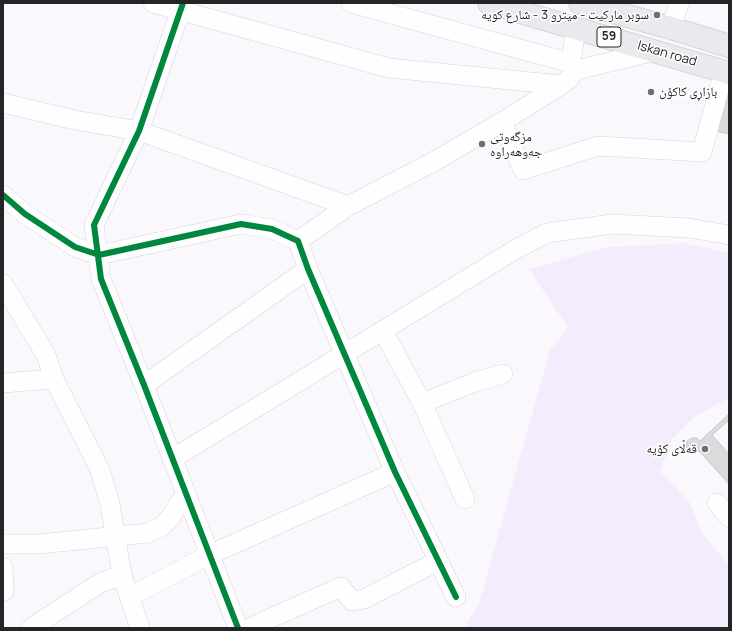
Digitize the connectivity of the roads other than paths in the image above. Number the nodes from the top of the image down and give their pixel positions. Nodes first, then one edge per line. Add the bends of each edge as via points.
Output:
1 (153, 3) edge
2 (351, 3) edge
3 (489, 3) edge
4 (580, 3) edge
5 (679, 3) edge
6 (181, 6) edge
7 (576, 28) junction
8 (671, 28) junction
9 (729, 46) edge
10 (656, 51) junction
11 (726, 72) edge
12 (568, 73) junction
13 (3, 103) edge
14 (502, 122) junction
15 (139, 131) junction
16 (3, 195) edge
17 (348, 206) junction
18 (729, 235) edge
19 (298, 241) junction
20 (99, 255) junction
21 (308, 269) junction
22 (3, 284) edge
23 (382, 331) junction
24 (345, 354) junction
25 (503, 374) dead end
26 (54, 379) junction
27 (3, 383) edge
28 (144, 385) junction
29 (422, 403) junction
30 (172, 459) junction
31 (395, 472) junction
32 (185, 494) junction
33 (465, 499) dead end
34 (716, 503) dead end
35 (729, 517) edge
36 (116, 536) junction
37 (3, 544) edge
38 (209, 555) junction
39 (438, 560) junction
40 (3, 567) edge
41 (122, 575) junction
42 (4, 591) dead end
43 (129, 597) junction
44 (456, 597) dead end
45 (31, 628) edge
46 (140, 628) edge
47 (238, 628) edge
48 (250, 628) edge

1 - 6 street
2 - 12 street
3 - 7 main road, Iskan road / 59
4 - 8 main road, Iskan road / 59
5 - 8 street
6 - 12 street via 389,68
6 - 15 street
7 - 10 main road, Iskan road / 59
7 - 12 street
8 - 9 main road, Iskan road / 59
10 - 11 main road, Iskan road / 59
10 - 12 street
11 - 14 street via 702,152 598,146 523,170
12 - 14 street
13 - 15 street via 75,120
14 - 17 street via 433,162
15 - 17 street
15 - 20 street via 94,225
16 - 20 street via 24,214 75,247
17 - 19 street
18 - 23 street via 689,228 612,224 547,234 518,248
19 - 20 street via 272,229 241,224
19 - 21 street
20 - 28 street via 101,279
21 - 24 street
21 - 28 street
22 - 26 street via 46,355
23 - 24 street
23 - 29 street
24 - 30 street
24 - 31 street
25 - 29 street
26 - 27 street
26 - 36 street via 100,470
28 - 30 street
29 - 33 street
30 - 32 street
31 - 38 street
31 - 39 street
32 - 36 street via 179,506 161,527 148,533
32 - 38 street
34 - 35 street
36 - 37 street via 39,544
36 - 41 street
38 - 43 street
38 - 47 street
39 - 44 street
39 - 48 street via 364,599 352,601 341,587
40 - 42 street
41 - 43 street
41 - 45 street via 100,583
43 - 46 street

